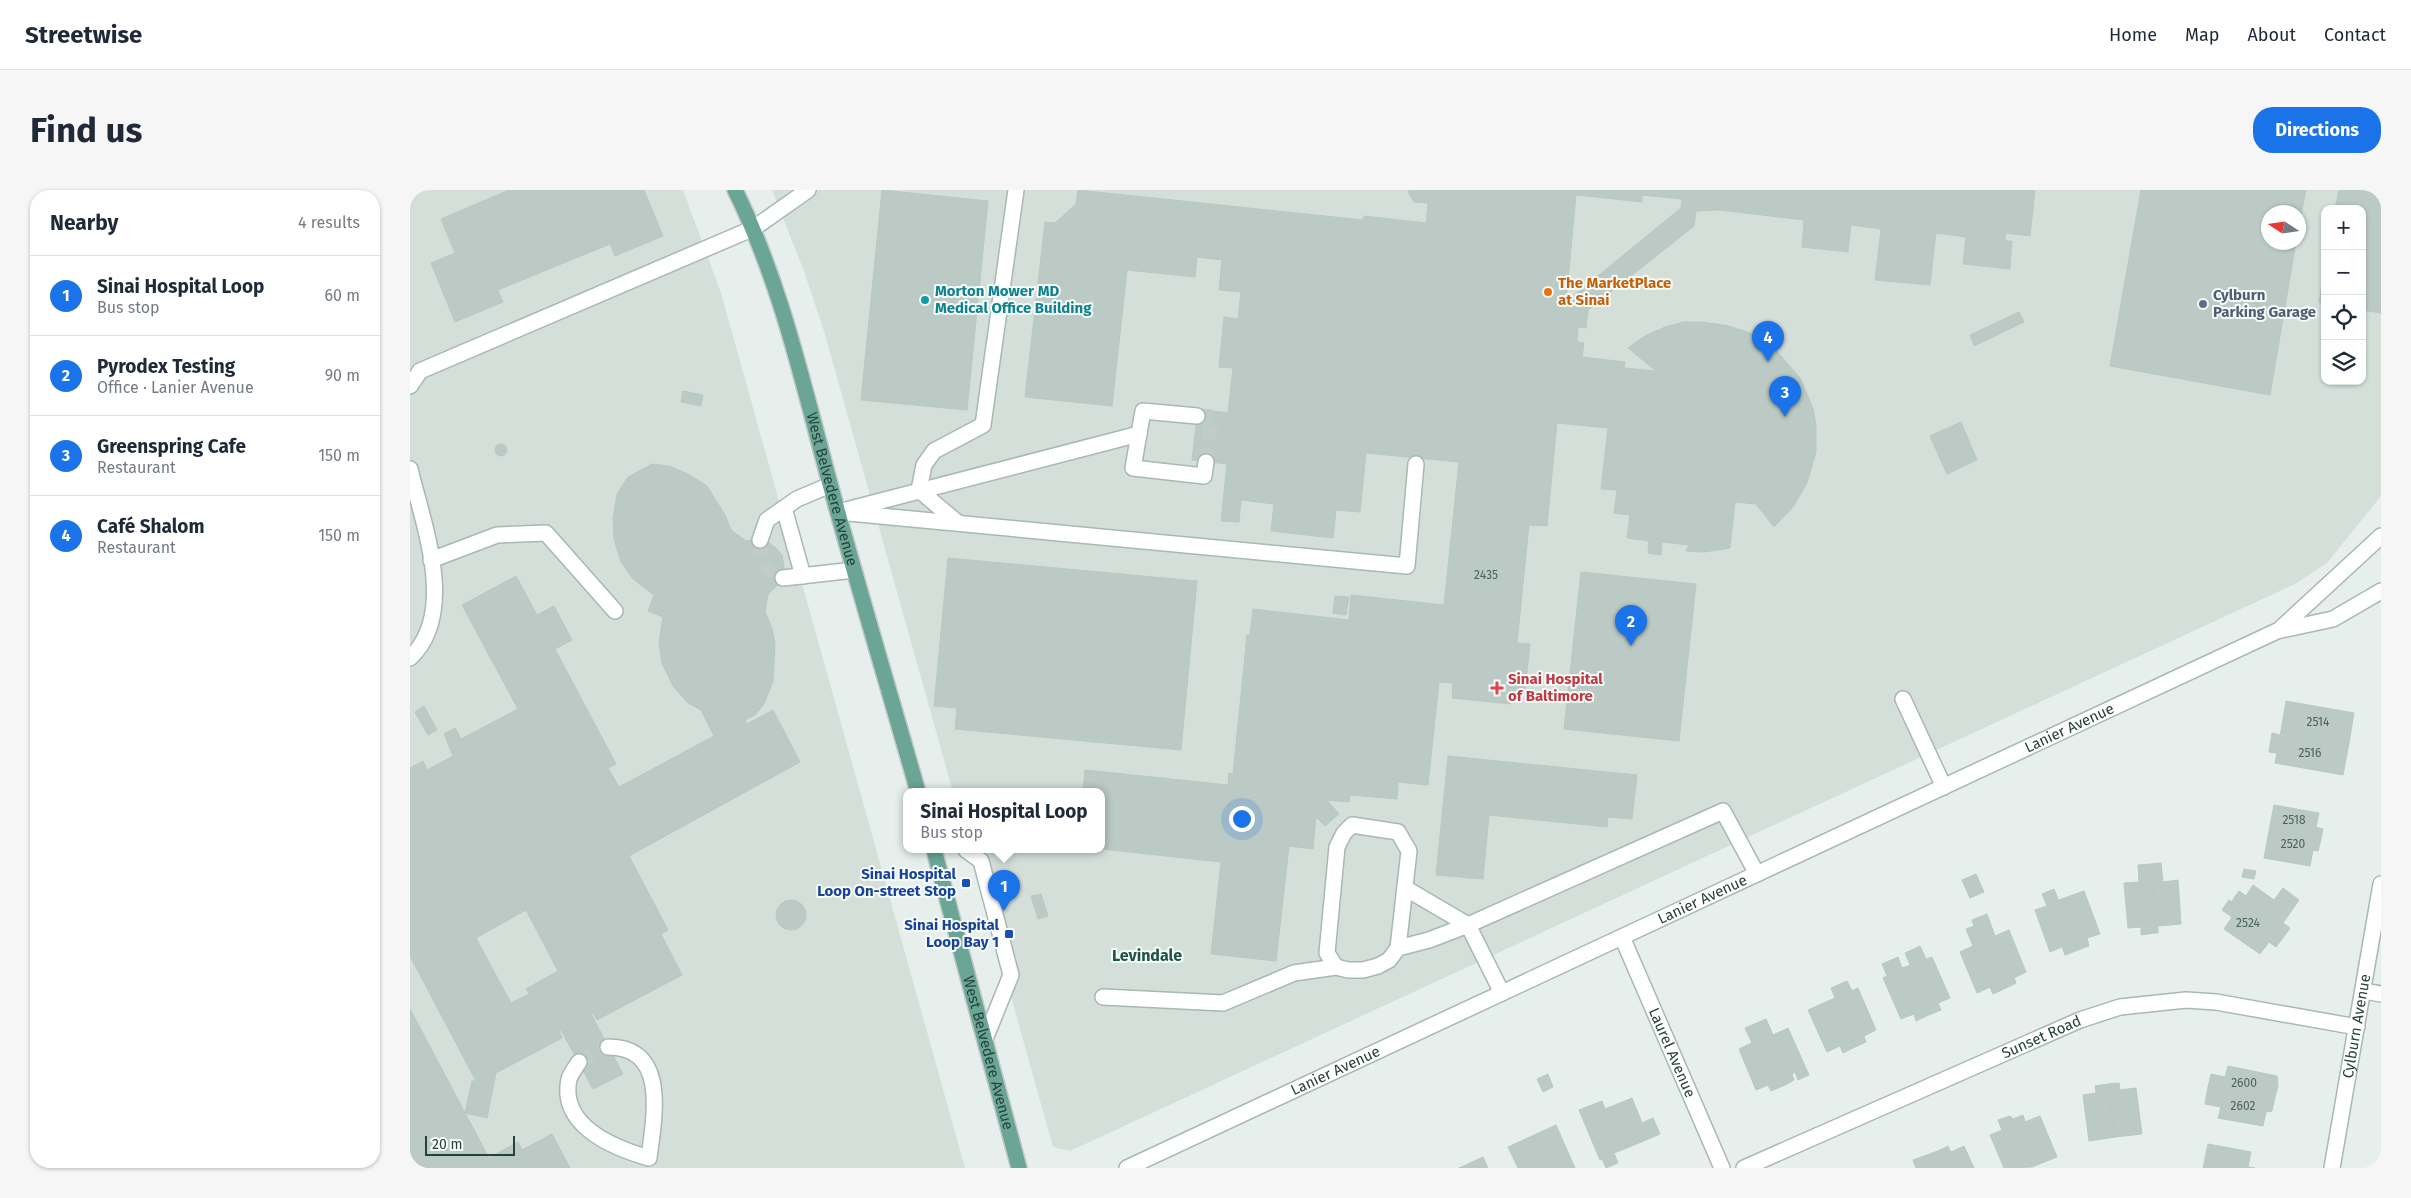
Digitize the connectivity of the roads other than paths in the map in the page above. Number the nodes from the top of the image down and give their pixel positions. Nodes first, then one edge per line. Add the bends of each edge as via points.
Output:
1 (736, 190) edge
2 (808, 190) edge
3 (1016, 190) edge
4 (754, 228) junction
5 (410, 386) edge
6 (1197, 416) tunnel mouth
7 (1139, 434) junction
8 (1206, 462) tunnel mouth
9 (1416, 464) dead end
10 (410, 469) edge
11 (830, 485) junction
12 (918, 490) junction
13 (784, 508) junction
14 (838, 512) junction
15 (958, 523) junction
16 (760, 540) tunnel mouth
17 (2379, 542) edge
18 (431, 560) junction
19 (854, 570) junction
20 (803, 576) junction
21 (783, 578) tunnel mouth
22 (2381, 591) edge
23 (615, 611) dead end
24 (2277, 631) junction
25 (410, 658) edge
26 (1903, 699) dead end
27 (1944, 787) junction
28 (917, 788) edge
29 (935, 853) edge
30 (970, 853) edge
31 (1757, 874) junction
32 (2381, 884) edge
33 (1405, 888) junction
34 (1468, 925) junction
35 (1622, 937) junction
36 (1398, 948) junction
37 (1336, 967) junction
38 (2364, 990) junction
39 (1502, 993) junction
40 (2381, 994) edge
41 (1103, 997) dead end
42 (2357, 1027) junction
43 (985, 1039) junction
44 (608, 1046) tunnel mouth
45 (578, 1062) tunnel mouth
46 (652, 1163) edge
47 (1019, 1168) edge
48 (1127, 1168) edge
49 (1722, 1168) edge
50 (1744, 1168) edge
51 (2332, 1168) edge

1 - 4 main road, West Belvedere Avenue
2 - 4 street
3 - 12 street via 983,425 934,451 924,465
4 - 5 street via 420,371
4 - 11 main road, West Belvedere Avenue via 780,299
6 - 7 street via 1143,411
7 - 8 street via 1133,468 1204,476
7 - 12 street
9 - 15 street via 1407,566
10 - 18 street
11 - 13 street
11 - 14 main road, West Belvedere Avenue
12 - 14 street
12 - 15 street
13 - 16 street via 767,520
13 - 20 street
14 - 15 street
14 - 19 main road, West Belvedere Avenue
17 - 24 street, Lanier Avenue
18 - 23 street via 497,535 546,533
18 - 25 street via 435,577 435,608 429,630
19 - 20 street
19 - 28 main road, West Belvedere Avenue
20 - 21 street
22 - 24 street, Lanier Avenue via 2333,619
24 - 27 street, Lanier Avenue
26 - 27 street
27 - 31 street, Lanier Avenue
29 - 43 main road, West Belvedere Avenue
30 - 43 street via 981,861 1011,975
31 - 34 street via 1723,811
31 - 35 street, Lanier Avenue
32 - 38 street, Cylburn Avenue
33 - 34 street
33 - 36 street
33 - 37 street via 1409,851 1398,832 1352,825 1337,847 1327,953
34 - 36 street
34 - 39 street
35 - 39 street, Lanier Avenue
35 - 49 street, Laurel Avenue
36 - 37 street via 1389,960 1378,966 1363,970
37 - 41 street via 1294,973 1223,1003
38 - 40 street
38 - 42 street, Cylburn Avenue
39 - 48 street, Lanier Avenue
42 - 50 street, Sunset Road via 2216,1002 2186,1000 2120,1007 2080,1020
42 - 51 street, Cylburn Avenue
43 - 47 main road, West Belvedere Avenue
44 - 46 street via 622,1047 639,1055 652,1075 655,1100
45 - 46 street via 570,1078 569,1099 580,1121 600,1138

